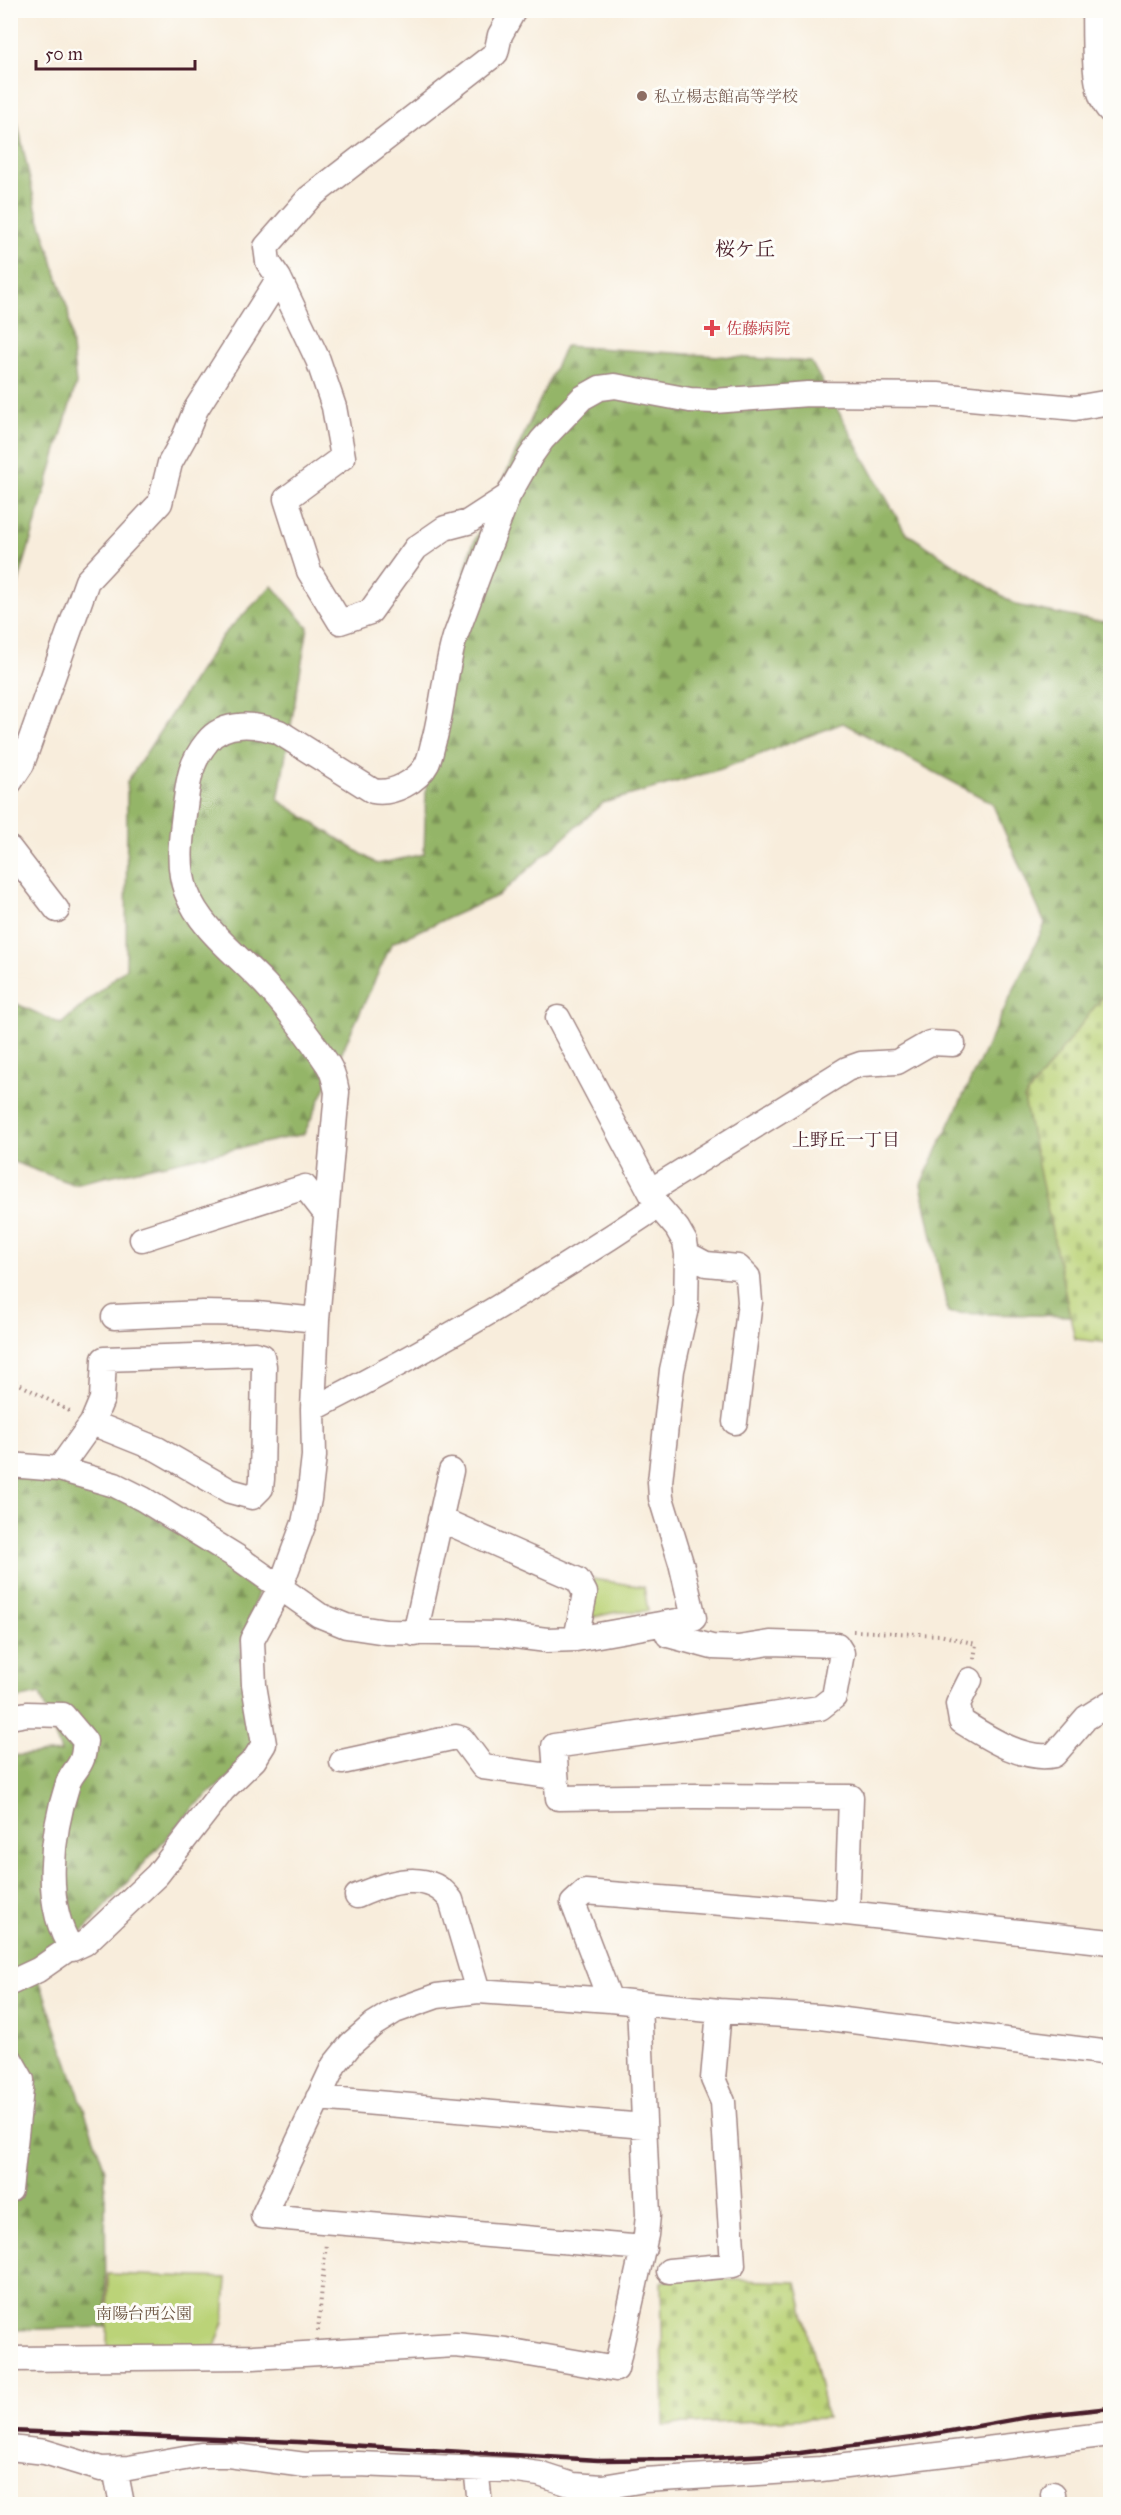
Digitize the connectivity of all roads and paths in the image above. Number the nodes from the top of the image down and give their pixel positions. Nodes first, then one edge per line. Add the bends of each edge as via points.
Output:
1 (514, 10) edge
2 (1094, 10) edge
3 (1110, 111) edge
4 (279, 278) junction
5 (1110, 402) edge
6 (508, 496) junction
7 (10, 782) edge
8 (10, 849) edge
9 (57, 910) dead end
10 (558, 1018) dead end
11 (952, 1044) dead end
12 (654, 1198) junction
13 (326, 1214) junction
14 (142, 1239) dead end
15 (687, 1254) junction
16 (114, 1317) dead end
17 (317, 1320) junction
18 (10, 1379) edge
19 (313, 1409) junction
20 (735, 1422) dead end
21 (92, 1423) junction
22 (12, 1464) edge
23 (59, 1469) junction
24 (451, 1471) dead end
25 (440, 1519) junction
26 (280, 1588) junction
27 (664, 1624) junction
28 (415, 1634) junction
29 (576, 1639) junction
30 (970, 1680) dead end
31 (1110, 1703) edge
32 (10, 1717) edge
33 (342, 1761) dead end
34 (556, 1777) junction
35 (357, 1896) dead end
36 (847, 1913) junction
37 (1110, 1942) edge
38 (71, 1947) junction
39 (10, 1983) edge
40 (478, 1991) junction
41 (610, 2000) junction
42 (639, 2003) junction
43 (719, 2011) junction
44 (1110, 2053) edge
45 (10, 2059) edge
46 (318, 2098) junction
47 (644, 2126) junction
48 (10, 2190) edge
49 (328, 2222) junction
50 (644, 2248) junction
51 (669, 2271) dead end
52 (316, 2353) junction
53 (10, 2359) edge
54 (1110, 2434) edge
55 (10, 2448) edge
56 (476, 2468) junction
57 (115, 2469) junction
58 (122, 2505) edge
59 (480, 2505) edge

1 - 4 street via 500,35 496,53 309,198 266,247 268,262
2 - 3 street via 1097,81
4 - 6 street via 318,360 334,407 343,457 286,499 309,571 340,622 370,612 416,548 445,528 468,522
4 - 7 street via 196,409 170,463 160,503 87,581 22,764
5 - 6 street via 1075,408 938,395 808,394 690,400 615,386 600,388 582,398 542,440
6 - 13 street via 448,660 428,762 412,781 383,793 373,791 279,732 262,726 242,725 209,738 190,769 182,833 181,869 186,891 223,943 266,984 334,1077 337,1092
8 - 9 street
10 - 12 street
11 - 12 street via 930,1043 897,1062 861,1064 847,1069
12 - 15 street via 677,1228
12 - 19 street via 586,1254 376,1377
13 - 14 street via 305,1187
13 - 17 street
15 - 20 street via 706,1264 738,1267 748,1277 750,1302
15 - 27 street via 686,1308 672,1370 660,1482 694,1618
16 - 17 street via 204,1313
17 - 19 street
18 - 21 path
19 - 26 street via 314,1456 309,1499
21 - 21 street via 157,1449 230,1491 252,1497 261,1488 262,1479 262,1356 104,1359 102,1399
21 - 23 street
22 - 23 street
23 - 26 street via 115,1485 143,1499
24 - 25 street
25 - 28 street
25 - 29 street via 578,1580 585,1593
26 - 28 street via 332,1622
26 - 38 street via 252,1640 254,1685 264,1744 157,1875 85,1943 72,1950
27 - 29 street
27 - 34 street via 668,1635 712,1647 771,1643 837,1645 842,1653 834,1697 820,1708 554,1746
28 - 29 street
30 - 31 street via 958,1704 961,1721 996,1742 1039,1756 1054,1755 1086,1718
32 - 38 street via 63,1715 85,1741 82,1760 69,1780 57,1827 51,1878 65,1939
33 - 34 street via 456,1737 483,1767
34 - 36 street via 558,1798 851,1797
35 - 40 street via 401,1881 432,1884 444,1891 451,1900
36 - 37 street
36 - 41 street via 585,1892 573,1903
38 - 39 street via 38,1970
40 - 41 street
40 - 46 street via 418,2001 374,2024 334,2065
41 - 42 street
42 - 43 street
42 - 47 street
43 - 44 street via 820,2017
43 - 51 street via 713,2079 723,2102 733,2265
45 - 48 street via 22,2080
46 - 47 street
46 - 49 street via 263,2216
47 - 50 street via 648,2215
49 - 50 street
49 - 52 path
50 - 52 street via 616,2369 475,2346
52 - 53 street
54 - 56 street via 821,2469 645,2480 603,2487 573,2485 539,2474
55 - 57 street
56 - 57 street via 305,2465 201,2455
56 - 59 street
57 - 58 street

